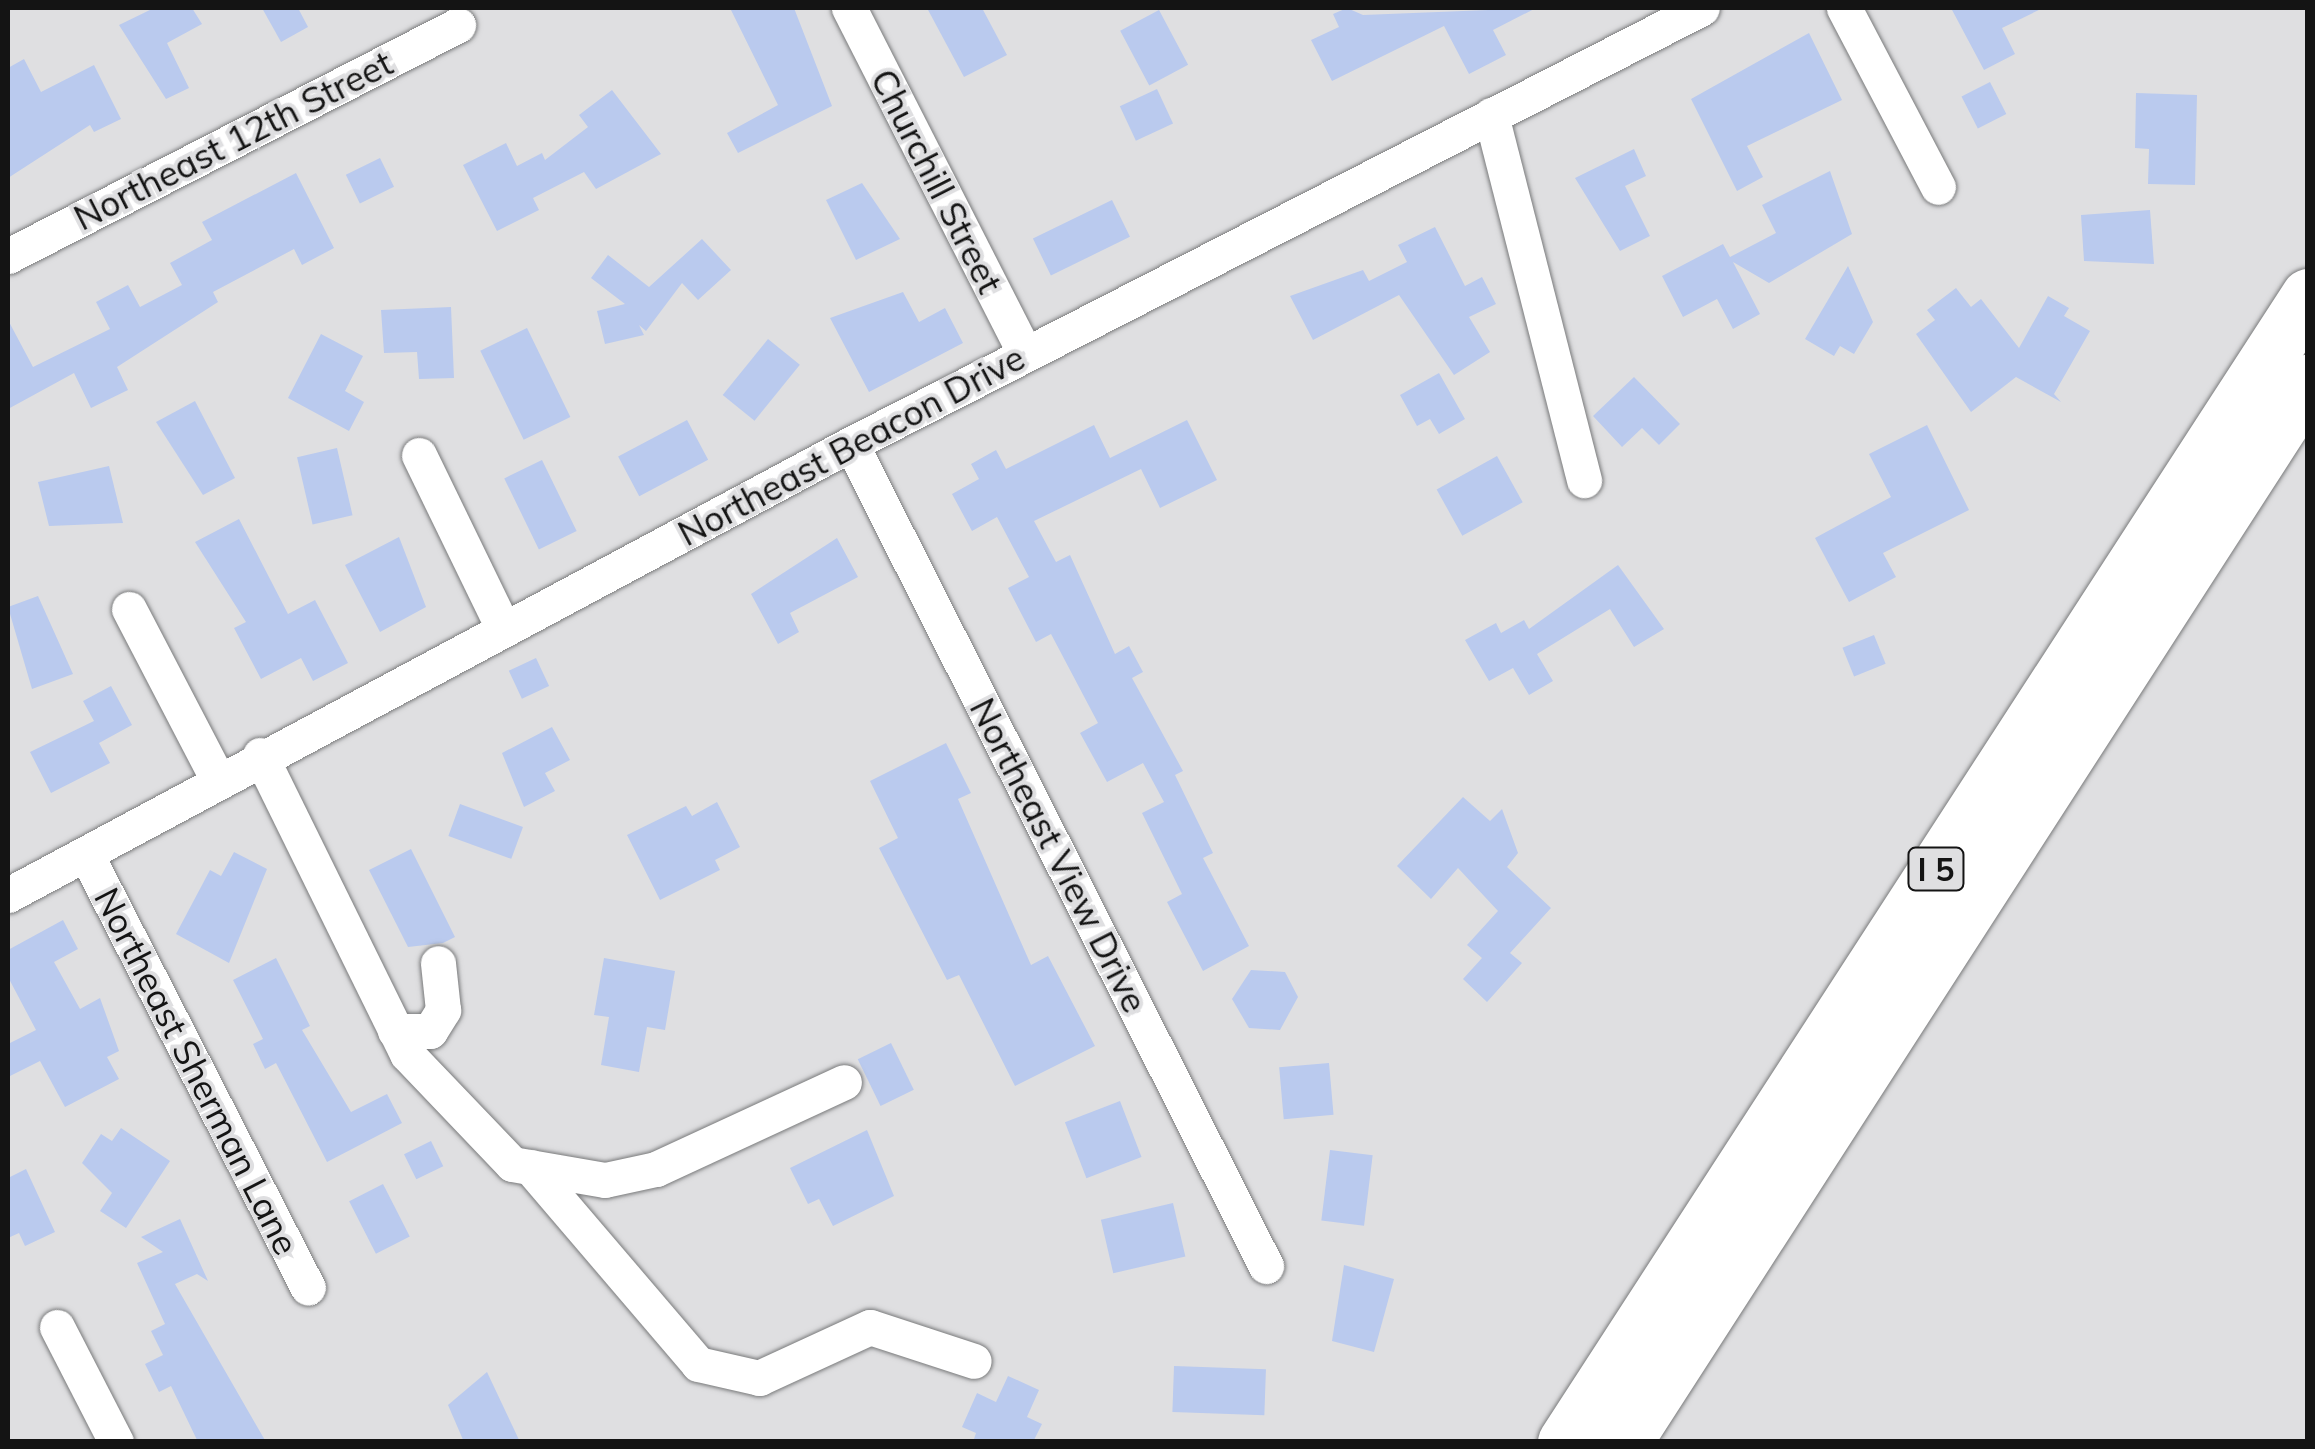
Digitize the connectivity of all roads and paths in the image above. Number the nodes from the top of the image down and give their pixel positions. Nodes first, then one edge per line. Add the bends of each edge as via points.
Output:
1 (848, 8) edge
2 (1702, 8) edge
3 (1844, 8) edge
4 (458, 25) dead end
5 (1491, 115) junction
6 (1938, 188) dead end
7 (8, 256) edge
8 (2308, 296) edge
9 (1026, 354) junction
10 (2308, 382) edge
11 (851, 444) junction
12 (419, 454) dead end
13 (1584, 480) dead end
14 (129, 608) dead end
15 (503, 628) junction
16 (260, 755) junction
17 (217, 778) junction
18 (86, 854) junction
19 (8, 895) edge
20 (438, 962) dead end
21 (396, 1031) junction
22 (844, 1082) dead end
23 (530, 1168) junction
24 (1266, 1266) dead end
25 (308, 1287) dead end
26 (57, 1327) dead end
27 (974, 1361) dead end
28 (116, 1442) edge
29 (1564, 1442) edge
30 (1624, 1442) edge

1 - 9 street, Churchill Street
2 - 5 street, Northeast Beacon Drive
3 - 6 street
4 - 7 street, Northeast 12th Street
5 - 9 street, Northeast Beacon Drive
5 - 13 street
8 - 29 highway, I 5
9 - 11 street, Northeast Beacon Drive
10 - 30 highway, I 5
11 - 15 street, Northeast Beacon Drive
11 - 24 street, Northeast View Drive
12 - 15 street
14 - 17 street
15 - 16 street, Northeast Beacon Drive
16 - 17 street, Northeast Beacon Drive
16 - 21 street
17 - 18 street, Northeast Beacon Drive
18 - 19 street, Northeast Beacon Drive
18 - 25 street, Northeast Sherman Lane
20 - 21 street via 443,1010 430,1030
21 - 23 street via 461,1118 512,1164
22 - 23 street via 656,1169 604,1180
23 - 27 street via 698,1364 759,1378 870,1328
26 - 28 street

